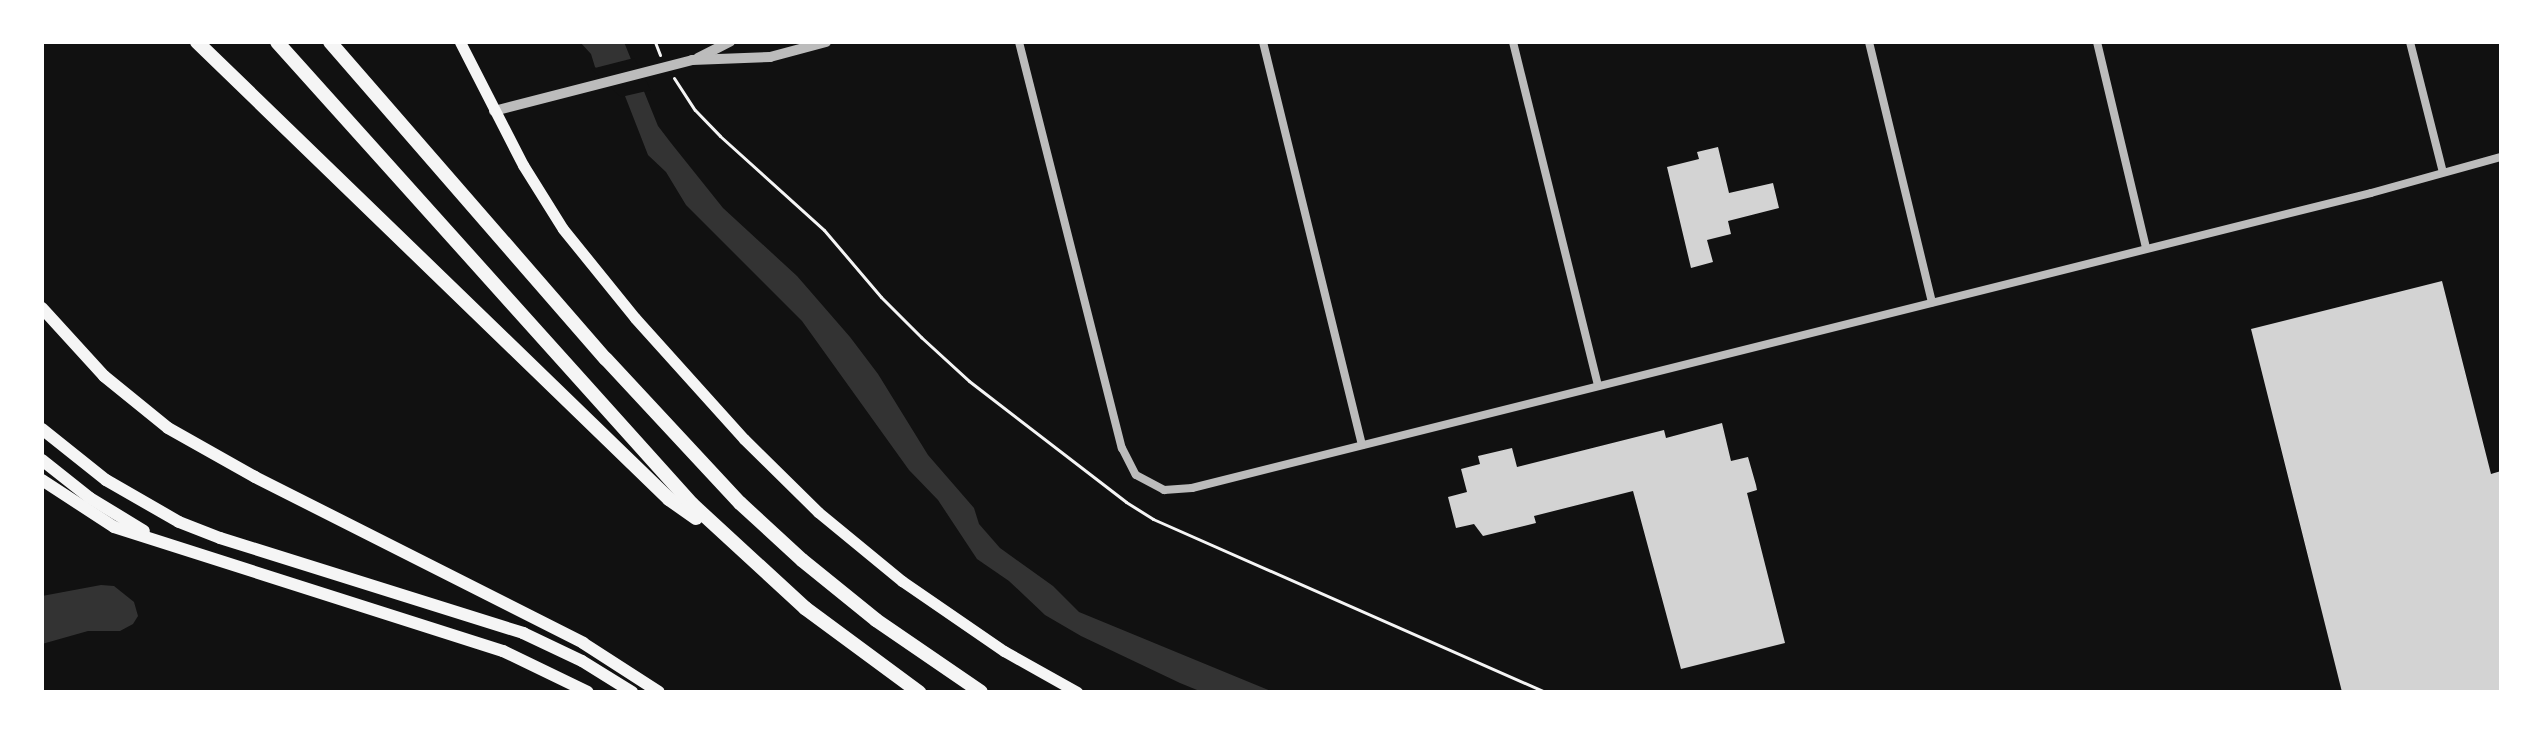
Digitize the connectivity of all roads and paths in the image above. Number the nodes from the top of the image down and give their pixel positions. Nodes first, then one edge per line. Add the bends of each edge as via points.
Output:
1 (197, 42) edge
2 (277, 42) edge
3 (330, 42) edge
4 (460, 42) edge
5 (655, 42) edge
6 (730, 42) edge
7 (826, 42) edge
8 (1019, 42) edge
9 (1263, 42) edge
10 (1513, 42) edge
11 (1869, 42) edge
12 (2097, 42) edge
13 (2410, 42) edge
14 (692, 60) junction
15 (663, 63) dead end
16 (672, 75) dead end
17 (494, 111) junction
18 (2501, 157) edge
19 (2443, 172) junction
20 (2146, 248) junction
21 (1932, 303) junction
22 (42, 308) edge
23 (1598, 386) junction
24 (42, 429) edge
25 (1362, 445) junction
26 (42, 460) edge
27 (42, 480) edge
28 (729, 541) junction
29 (166, 543) junction
30 (153, 692) edge
31 (195, 692) edge
32 (588, 692) edge
33 (632, 692) edge
34 (659, 692) edge
35 (919, 692) edge
36 (981, 692) edge
37 (1077, 692) edge
38 (1546, 692) edge

1 - 28 highway via 669,499
2 - 28 highway via 559,360
3 - 36 highway via 596,348 740,503 876,620
4 - 17 main road
5 - 15 path
6 - 14 street
7 - 14 street via 770,57
8 - 25 street via 1128,465 1150,485 1192,488
9 - 25 street
10 - 23 street
11 - 21 street
12 - 20 street
13 - 19 street
14 - 17 street
16 - 38 path via 712,127 824,230 921,337 969,381 1126,502 1153,519
17 - 37 main road via 537,190 587,260 702,395 781,477 921,596
18 - 19 street
19 - 20 street
20 - 21 street
21 - 23 street
22 - 34 main road via 104,376 168,428 583,643
23 - 25 street
24 - 33 main road via 106,480 179,522 523,633
26 - 29 main road via 90,498
27 - 29 main road via 114,527
28 - 35 highway via 824,624
29 - 32 main road via 503,651
30 - 31 lane

